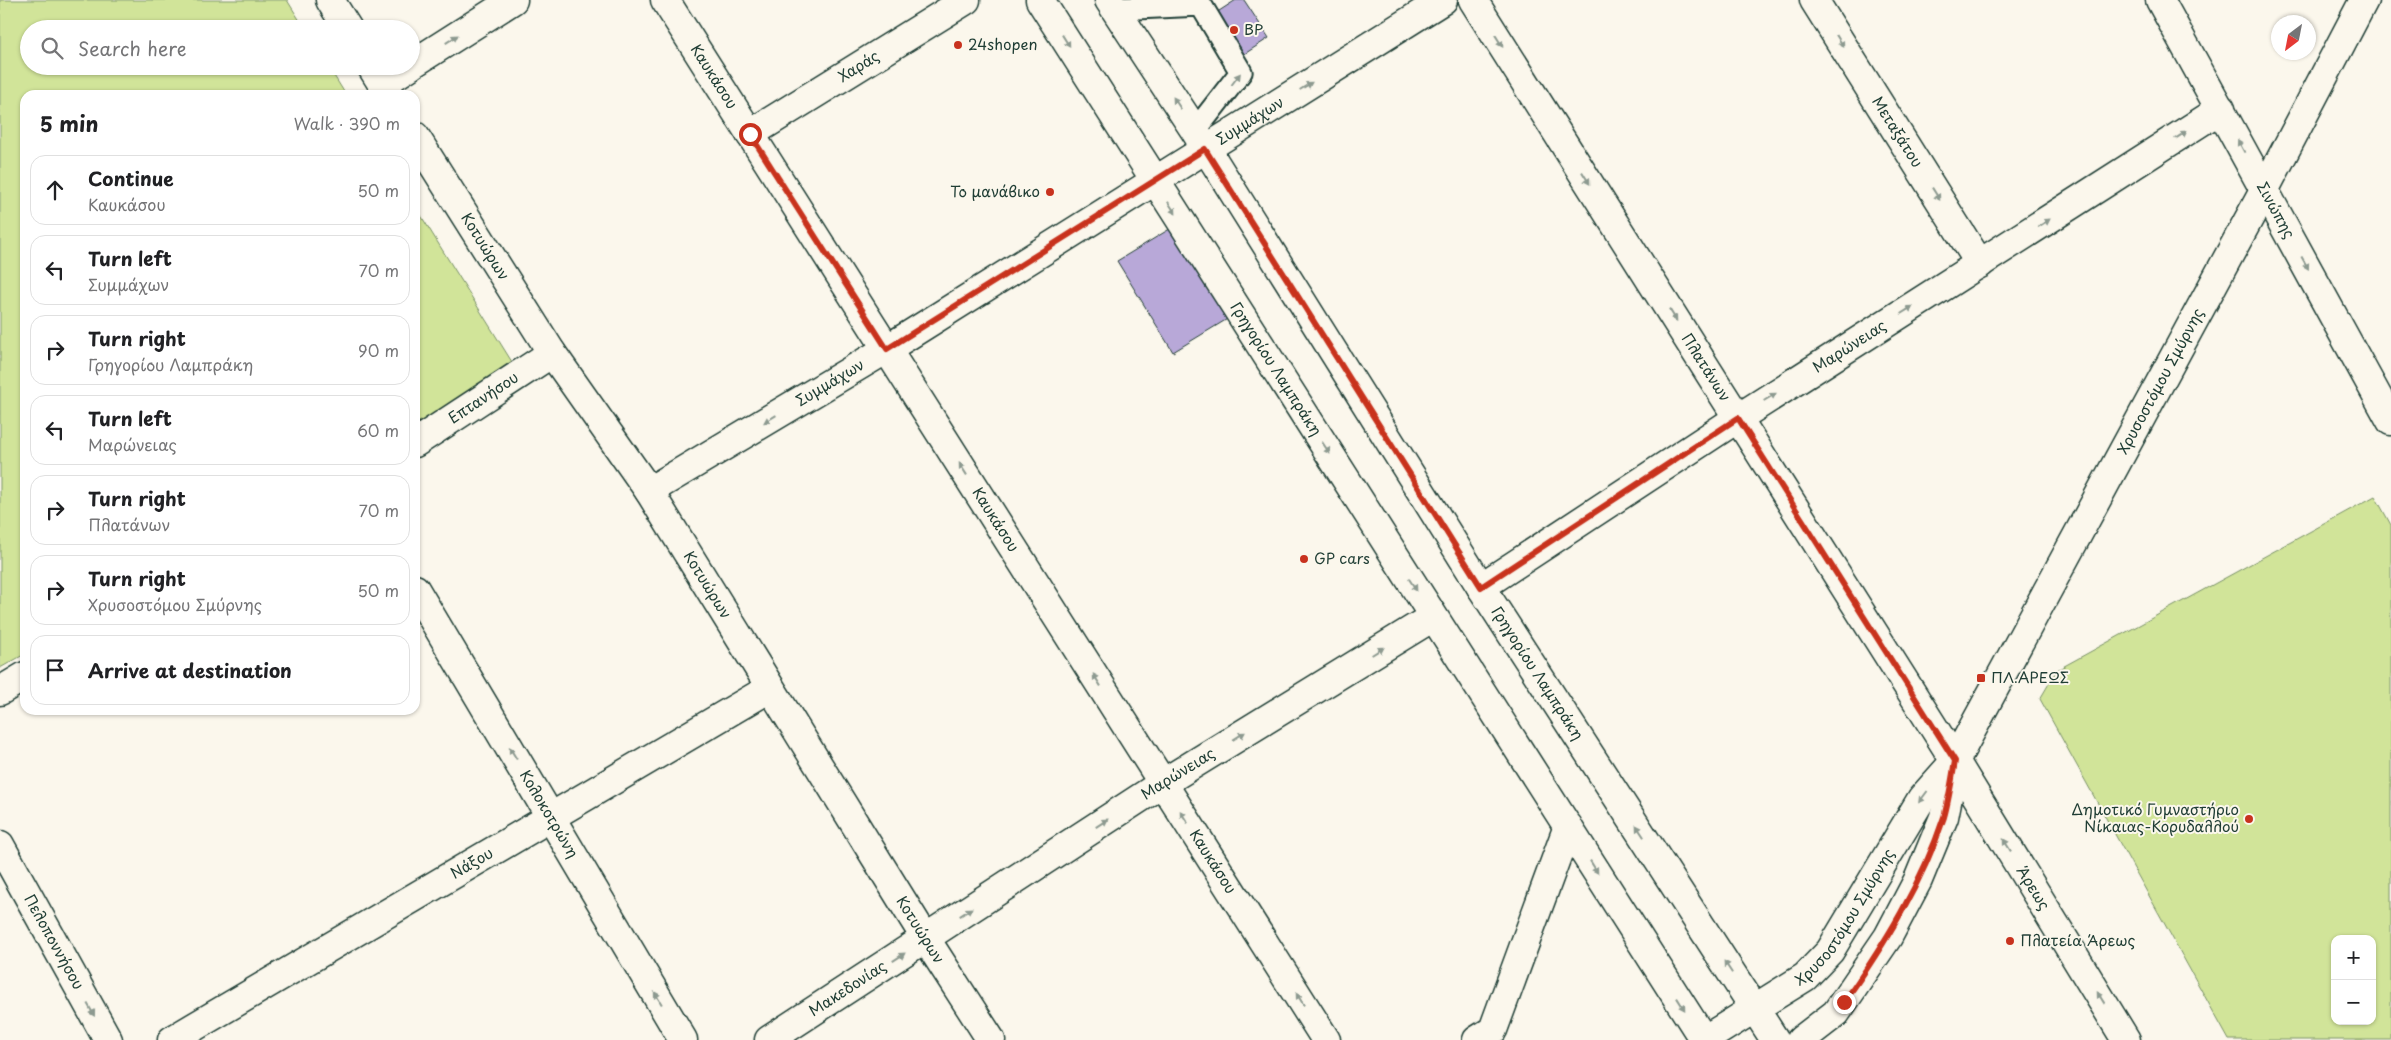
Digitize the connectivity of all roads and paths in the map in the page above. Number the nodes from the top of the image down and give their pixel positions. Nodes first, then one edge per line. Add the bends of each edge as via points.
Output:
1 (330, 0) edge
2 (513, 0) edge
3 (665, 0) edge
4 (966, 0) edge
5 (1040, 0) edge
6 (1443, 0) edge
7 (1472, 0) edge
8 (1814, 0) edge
9 (2160, 0) edge
10 (2364, 0) edge
11 (1112, 4) edge
12 (342, 20) edge
13 (420, 60) edge
14 (394, 75) edge
15 (381, 82) edge
16 (2221, 109) junction
17 (750, 134) junction
18 (1200, 140) junction
19 (420, 144) edge
20 (1155, 181) junction
21 (2265, 189) junction
22 (1980, 264) junction
23 (887, 349) junction
24 (552, 353) junction
25 (1738, 418) junction
26 (2391, 422) edge
27 (420, 440) edge
28 (649, 492) junction
29 (1481, 587) junction
30 (420, 596) edge
31 (1433, 617) junction
32 (20, 679) edge
33 (770, 688) junction
34 (0, 690) edge
35 (1955, 761) junction
36 (1163, 783) junction
37 (551, 817) junction
38 (1568, 826) junction
39 (0, 844) edge
40 (926, 939) junction
41 (1755, 1008) junction
42 (108, 1040) edge
43 (172, 1040) edge
44 (683, 1040) edge
45 (769, 1040) edge
46 (991, 1040) edge
47 (1326, 1040) edge
48 (1477, 1040) edge
49 (1704, 1040) edge
50 (1775, 1040) edge
51 (1801, 1040) edge
52 (2126, 1040) edge

1 - 12 street
13 -> 2 street
3 - 17 street, Καυκάσου
4 - 17 street, Χαράς
5 -> 20 street, Γρηγορίου Λαμπράκη
18 -> 6 street, Συμμάχων
7 -> 25 street, Πλατάνων
8 -> 22 street, Μεταξάτου
9 - 16 street, Σινώπης
10 - 21 street, Χρυσοστόμου Σμύρνης
18 -> 11 street, Γρηγορίου Λαμπράκη
18 -> 11 lane via 1241,72 1201,5
14 - 15 street
21 -> 16 street, Σινώπης
22 -> 16 street, Μαρώνειας
17 - 23 street, Καυκάσου
18 - 20 street, Συμμάχων
18 - 29 street, Γρηγορίου Λαμπράκη
19 - 24 street, Κοτυώρων
20 - 23 street, Συμμάχων
20 -> 31 street, Γρηγορίου Λαμπράκη
21 -> 26 street, Σινώπης
21 - 35 street, Χρυσοστόμου Σμύρνης
25 -> 22 street, Μαρώνειας
23 -> 28 street, Συμμάχων
36 -> 23 street, Καυκάσου
24 - 27 street, Επτανήσου
24 - 28 street, Κοτυώρων
25 - 29 street, Μαρώνειας
25 - 35 street, Πλατάνων
28 - 33 street, Κοτυώρων
41 -> 29 street, Γρηγορίου Λαμπράκη
37 -> 30 street, Κολοκοτρώνη
36 -> 31 street, Μαρώνειας
31 - 38 street, Γρηγορίου Λαμπράκη
32 - 34 street
33 - 37 street, Νάξου
33 - 40 street, Κοτυώρων
35 -> 41 street, Χρυσοστόμου Σμύρνης via 1922,798 1830,951 1805,977
35 - 51 street, Χρυσοστόμου Σμύρνης via 1944,816 1918,880 1888,936 1836,1013
52 -> 35 street, Άρεως
40 -> 36 street, Μαρώνειας
47 -> 36 street, Καυκάσου
37 - 43 street, Νάξου
44 -> 37 street, Κολοκοτρώνη
38 - 48 street via 1493,1030
38 -> 49 street, Γρηγορίου Λαμπράκη
39 -> 42 street, Πελοποννήσου
45 -> 40 street, Μακεδονίας
40 - 46 street, Κοτυώρων
41 - 49 street, Χρυσοστόμου Σμύρνης
41 - 50 street, Γρηγορίου Λαμπράκη

